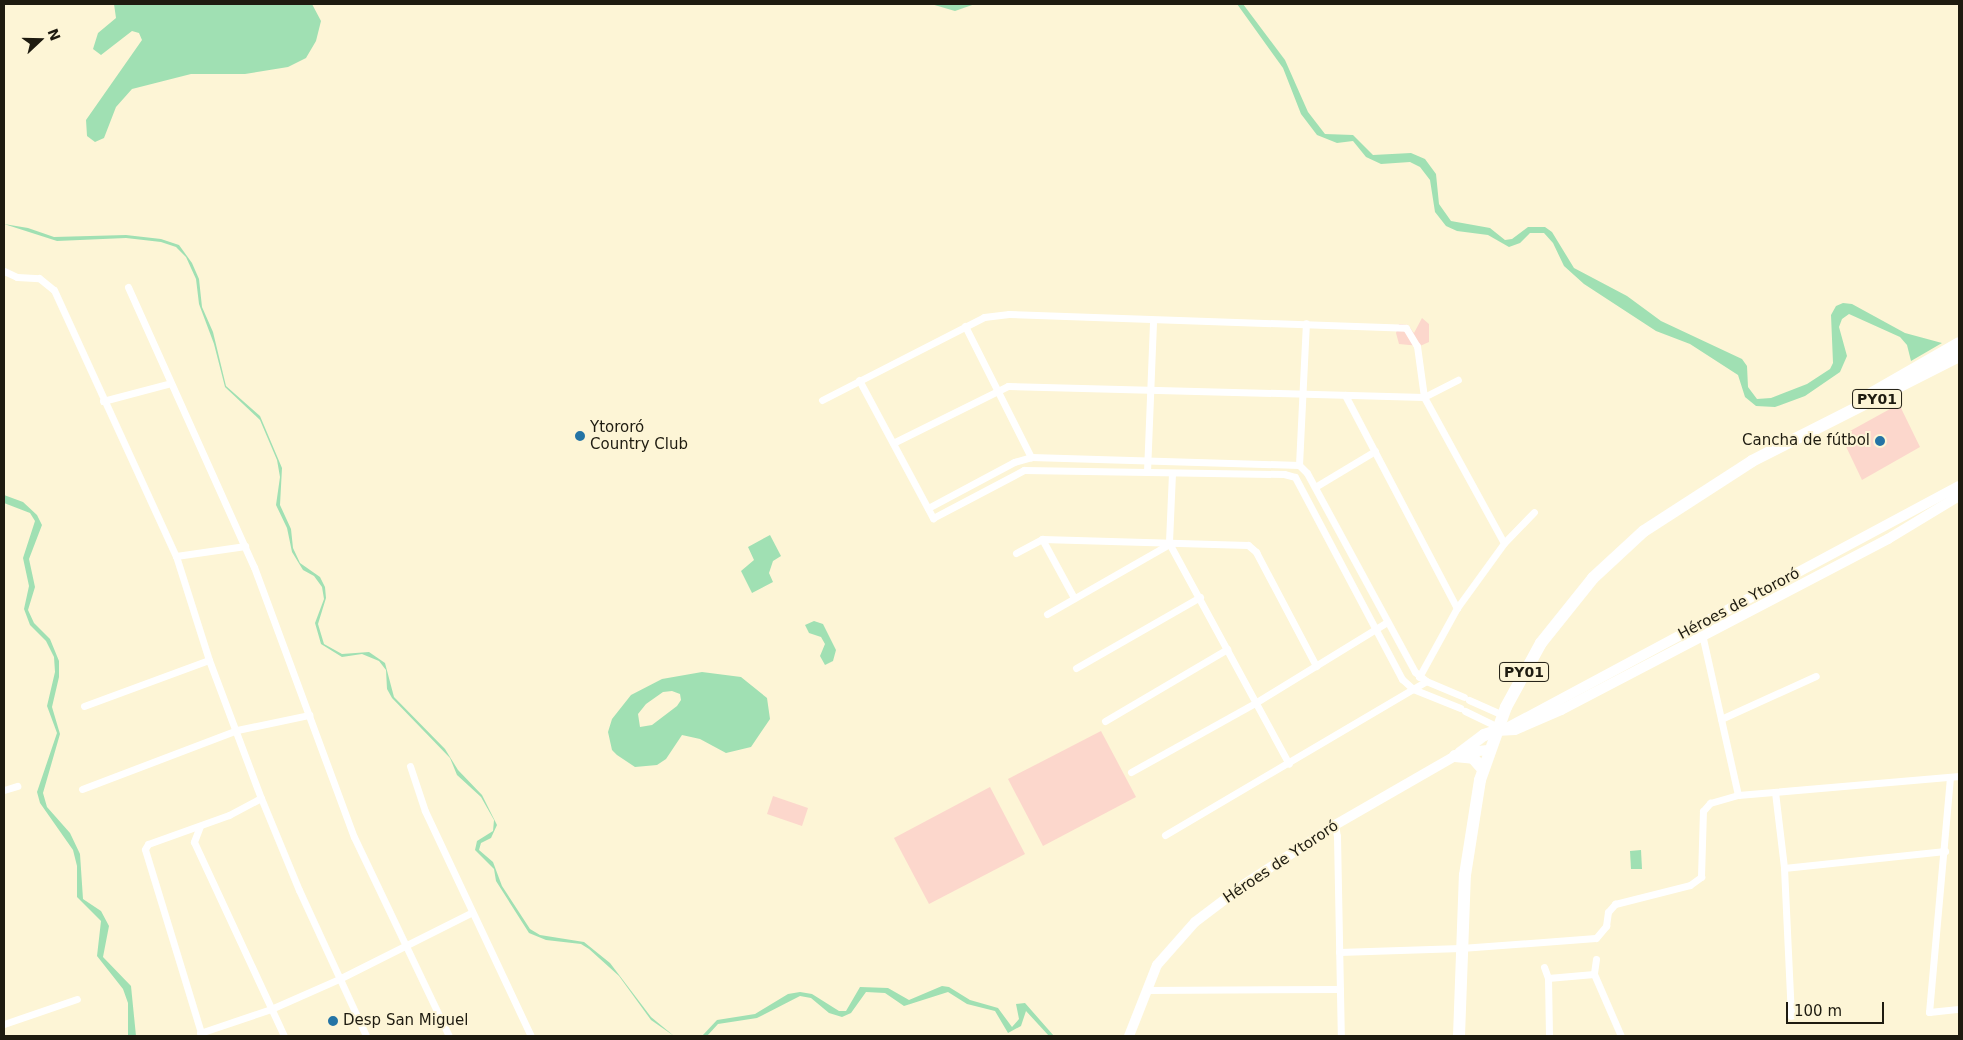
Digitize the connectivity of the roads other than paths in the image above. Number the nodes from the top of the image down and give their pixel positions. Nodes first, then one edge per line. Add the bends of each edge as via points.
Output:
1 (4, 271) edge
2 (128, 287) dead end
3 (1154, 320) junction
4 (1306, 323) junction
5 (964, 326) junction
6 (1959, 343) edge
7 (1950, 357) edge
8 (859, 380) junction
9 (1458, 380) dead end
10 (171, 383) junction
11 (996, 390) junction
12 (1150, 391) junction
13 (1302, 394) junction
14 (1345, 395) junction
15 (1424, 397) junction
16 (822, 400) dead end
17 (102, 401) junction
18 (893, 443) junction
19 (1375, 452) junction
20 (1031, 456) junction
21 (1148, 460) junction
22 (1296, 464) junction
23 (1306, 471) junction
24 (1147, 472) junction
25 (1172, 473) junction
26 (1294, 477) junction
27 (1959, 486) edge
28 (1315, 487) junction
29 (1959, 496) edge
30 (928, 508) junction
31 (1534, 512) dead end
32 (1883, 528) junction
33 (1042, 539) junction
34 (1888, 539) junction
35 (1169, 543) junction
36 (1504, 544) junction
37 (244, 546) junction
38 (1016, 553) dead end
39 (176, 556) junction
40 (1200, 597) junction
41 (1074, 598) junction
42 (1457, 608) junction
43 (1047, 614) dead end
44 (1387, 622) junction
45 (1376, 630) junction
46 (1700, 630) junction
47 (1227, 649) junction
48 (210, 660) junction
49 (1316, 666) junction
50 (1076, 668) dead end
51 (1816, 676) dead end
52 (1422, 679) junction
53 (1414, 689) junction
54 (1255, 703) junction
55 (84, 706) dead end
56 (309, 715) junction
57 (1721, 719) junction
58 (1105, 721) dead end
59 (1500, 726) junction
60 (237, 730) junction
61 (1488, 750) junction
62 (1458, 754) junction
63 (1289, 764) junction
64 (410, 766) dead end
65 (1483, 769) junction
66 (1131, 772) dead end
67 (1959, 776) edge
68 (1950, 777) junction
69 (17, 786) dead end
70 (82, 789) dead end
71 (4, 790) edge
72 (1776, 792) junction
73 (1738, 795) junction
74 (261, 798) junction
75 (1334, 824) junction
76 (200, 826) junction
77 (1166, 835) dead end
78 (1945, 851) junction
79 (1784, 868) junction
80 (472, 913) junction
81 (408, 946) junction
82 (1461, 948) junction
83 (1339, 952) junction
84 (1596, 959) dead end
85 (1544, 967) dead end
86 (1594, 974) junction
87 (1548, 978) junction
88 (339, 979) junction
89 (1340, 989) junction
90 (1146, 990) junction
91 (78, 998) dead end
92 (271, 1009) junction
93 (1959, 1009) edge
94 (1791, 1016) dead end
95 (4, 1024) edge
96 (201, 1035) edge
97 (284, 1036) edge
98 (366, 1036) edge
99 (449, 1036) edge
100 (531, 1036) edge
101 (1129, 1036) edge
102 (1341, 1036) edge
103 (1459, 1036) edge
104 (1549, 1036) edge
105 (1621, 1036) edge

1 - 17 street via 17,277 39,278 50,284
2 - 10 street
3 - 4 street
3 - 5 street via 1009,314 984,317
3 - 12 street
4 - 13 street
4 - 15 street via 1406,328 1417,346
5 - 8 street
5 - 11 street
6 - 7 highway, PY01
7 - 59 highway, PY01 via 1702,491 1644,530 1611,560 1540,643
8 - 16 street
8 - 18 street
9 - 15 street
10 - 17 street
10 - 37 street
11 - 12 street via 1022,386
11 - 18 street
11 - 20 street
12 - 13 street
12 - 21 street
13 - 14 street
13 - 22 street
14 - 15 street
14 - 19 street
15 - 36 street
17 - 39 street
18 - 30 street
19 - 28 street
19 - 42 street
20 - 21 street
20 - 30 street
21 - 22 street
21 - 24 street
22 - 23 street
22 - 26 street
23 - 26 street
23 - 28 street
24 - 25 street
24 - 30 street via 1024,470 933,518
25 - 26 street
25 - 35 street
26 - 45 street
27 - 32 street, Héroes de Ytororó
28 - 44 street
29 - 34 street, Héroes de Ytororó
31 - 36 street
32 - 34 street
32 - 46 street, Héroes de Ytororó
33 - 35 street
33 - 38 street
33 - 41 street
34 - 46 street, Héroes de Ytororó
35 - 40 street
35 - 41 street
35 - 49 street via 1253,547
36 - 42 street
37 - 39 street
37 - 56 street
39 - 48 street
40 - 47 street
40 - 50 street
41 - 43 street
42 - 52 street
44 - 45 street
44 - 52 street
45 - 49 street
45 - 53 street via 1402,679
46 - 57 street
46 - 59 street, Héroes de Ytororó via 1519,725
47 - 54 street
47 - 58 street
48 - 55 street
48 - 60 street
49 - 54 street
51 - 57 street
52 - 53 street
52 - 59 street via 1467,698
53 - 59 street
53 - 63 street
54 - 63 street
54 - 66 street
56 - 60 street
56 - 81 street via 354,837
57 - 73 street
59 - 61 highway, PY01
59 - 62 highway
60 - 70 street
60 - 74 street
61 - 62 street, Héroes de Ytororó
61 - 65 highway, PY01
62 - 65 highway via 1473,758
62 - 75 street, Héroes de Ytororó
63 - 77 street
64 - 80 street via 426,811
65 - 82 highway, PY01 via 1468,851
67 - 68 street
68 - 72 street
68 - 78 street
69 - 71 street
72 - 73 street
72 - 79 street
73 - 82 street via 1710,802 1703,811 1701,877 1690,885 1615,904 1608,912 1606,926 1596,938
74 - 76 street
74 - 88 street
75 - 83 street
75 - 90 street, Héroes de Ytororó via 1195,922 1169,948
76 - 92 street via 194,842
76 - 96 street via 148,844 145,849
78 - 79 street
78 - 93 street via 1929,1012
79 - 94 street
80 - 81 street
80 - 100 street
81 - 88 street
81 - 99 street
82 - 83 street
82 - 103 highway, PY01
83 - 89 street
84 - 86 street
85 - 87 street
86 - 87 street
86 - 105 street
87 - 104 street
88 - 92 street
88 - 98 street
89 - 90 street
89 - 102 street
90 - 101 street, Héroes de Ytororó
91 - 95 street
92 - 96 street
92 - 97 street

